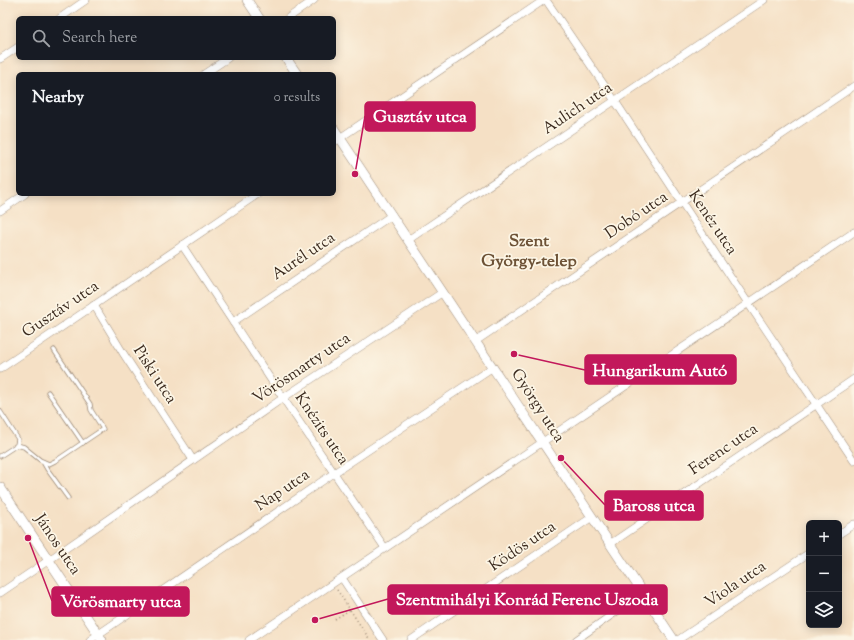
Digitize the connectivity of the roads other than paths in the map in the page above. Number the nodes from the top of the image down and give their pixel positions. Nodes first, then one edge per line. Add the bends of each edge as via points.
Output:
1 (86, 0) edge
2 (247, 0) edge
3 (314, 0) edge
4 (545, 0) edge
5 (764, 0) edge
6 (63, 16) edge
7 (258, 16) edge
8 (291, 16) edge
9 (16, 47) edge
10 (0, 59) edge
11 (225, 60) edge
12 (287, 60) edge
13 (207, 72) edge
14 (296, 72) edge
15 (854, 86) edge
16 (615, 101) junction
17 (337, 140) edge
18 (22, 196) edge
19 (255, 196) edge
20 (682, 202) junction
21 (0, 211) edge
22 (392, 215) junction
23 (854, 232) edge
24 (408, 240) junction
25 (182, 245) junction
26 (443, 292) junction
27 (748, 303) junction
28 (94, 305) junction
29 (233, 322) junction
30 (476, 341) junction
31 (54, 350) dead end
32 (493, 367) junction
33 (0, 369) edge
34 (854, 379) edge
35 (48, 392) dead end
36 (283, 398) junction
37 (816, 404) junction
38 (0, 411) edge
39 (542, 442) junction
40 (83, 443) junction
41 (17, 445) junction
42 (0, 456) edge
43 (193, 460) junction
44 (43, 462) junction
45 (854, 462) edge
46 (334, 474) junction
47 (0, 487) edge
48 (68, 498) dead end
49 (592, 517) junction
50 (854, 524) edge
51 (842, 532) edge
52 (610, 544) junction
53 (385, 548) junction
54 (806, 556) edge
55 (49, 560) junction
56 (342, 578) junction
57 (0, 593) edge
58 (643, 593) junction
59 (100, 637) edge
60 (90, 640) edge
61 (249, 640) edge
62 (383, 640) edge
63 (411, 640) edge
64 (576, 640) edge
65 (674, 640) edge
66 (678, 640) edge

1 - 6 street
2 - 7 street
3 - 8 street
4 - 16 street, Kenéz utca
4 - 17 street
5 - 16 street, Aulich utca
9 - 10 street
11 - 13 street
12 - 14 street
15 - 20 street, Dobó utca
16 - 20 street, Kenéz utca
16 - 24 street, Aulich utca
17 - 22 street, György utca
18 - 21 street
19 - 25 street, Gusztáv utca
20 - 27 street, Kenéz utca
20 - 30 street, Dobó utca
22 - 24 street, György utca
22 - 29 street, Aurél utca
23 - 27 street
24 - 26 street, György utca
25 - 28 street, Gusztáv utca
25 - 29 street, Knézits utca
26 - 30 street, György utca
26 - 36 street, Vörösmarty utca
27 - 37 street, Kenéz utca
27 - 39 street
28 - 33 street, Gusztáv utca
28 - 43 street, Piski utca
29 - 36 street, Knézits utca
30 - 32 street, György utca
31 - 40 lane via 90,404 102,429
32 - 39 street, György utca
32 - 46 street, Nap utca
34 - 37 street, Ferenc utca
35 - 40 lane
36 - 43 street, Vörösmarty utca
36 - 46 street, Knézits utca
37 - 45 street, Kenéz utca
37 - 52 street, Ferenc utca
38 - 41 lane via 18,440
39 - 49 street, György utca
39 - 53 street
40 - 44 lane via 49,464
41 - 42 lane
41 - 44 lane via 24,447
43 - 55 street, Vörösmarty utca
44 - 48 lane
46 - 53 street, Knézits utca
46 - 59 street, Nap utca
47 - 55 street, János utca
49 - 52 street, György utca
49 - 63 street, Ködös utca
50 - 51 street
52 - 58 street, György utca
53 - 56 street
54 - 66 street, Viola utca
55 - 57 street, Vörösmarty utca
55 - 59 street, János utca
56 - 61 street
56 - 62 street
58 - 64 street
58 - 65 street, György utca
59 - 60 street, Nap utca

